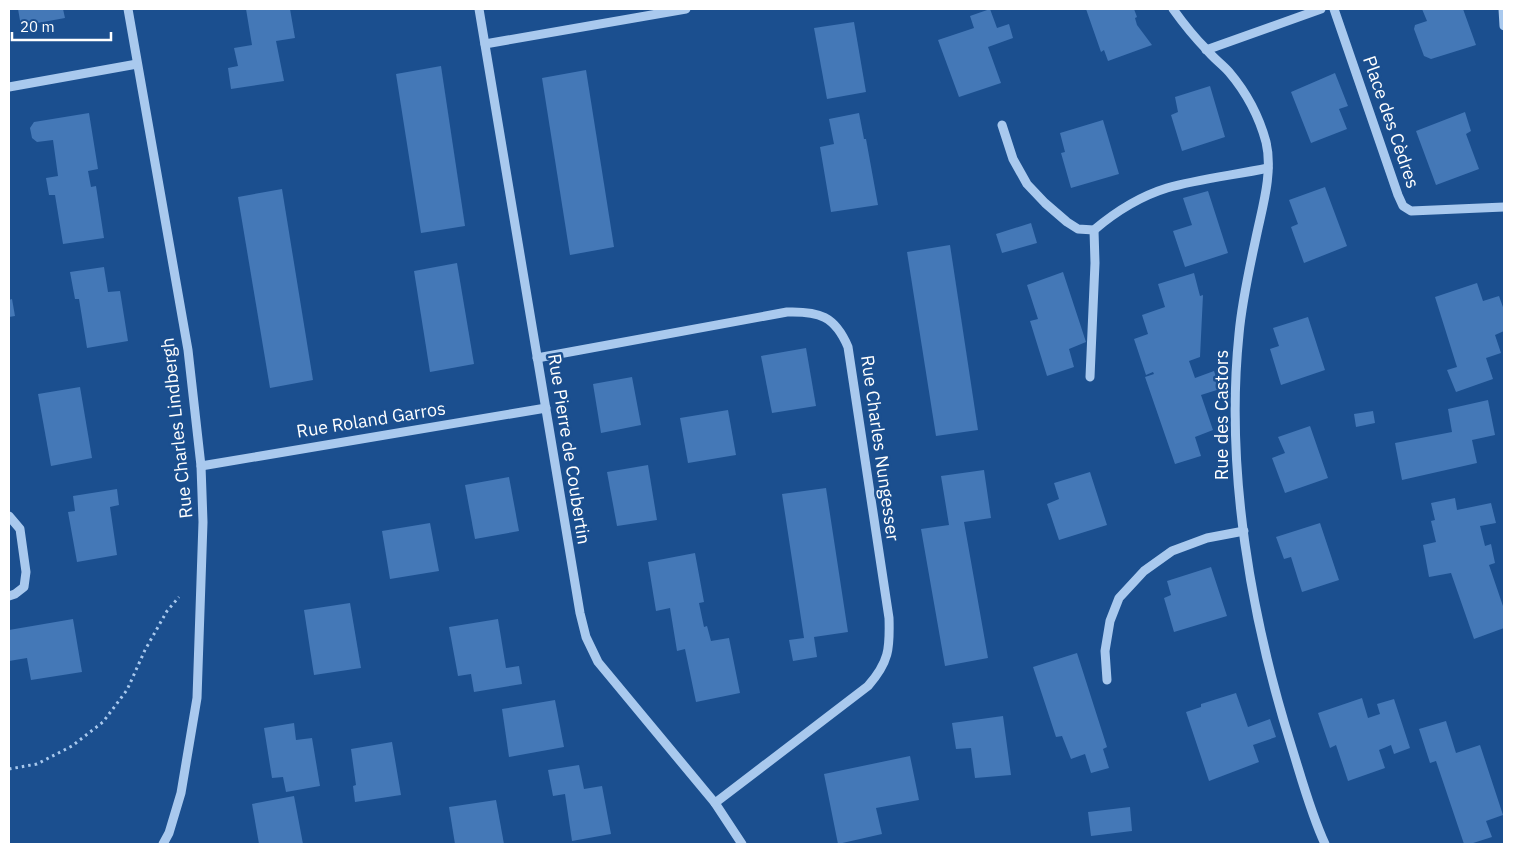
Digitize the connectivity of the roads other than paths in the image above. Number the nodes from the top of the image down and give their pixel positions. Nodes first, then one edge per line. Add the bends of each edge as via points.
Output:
1 (128, 9) edge
2 (479, 9) edge
3 (686, 9) edge
4 (1173, 9) edge
5 (1321, 9) edge
6 (1334, 9) edge
7 (1503, 9) edge
8 (1504, 26) edge
9 (485, 44) junction
10 (1206, 50) junction
11 (137, 64) junction
12 (9, 87) edge
13 (1002, 125) dead end
14 (1268, 168) junction
15 (1504, 206) edge
16 (1094, 230) junction
17 (538, 358) junction
18 (1090, 377) dead end
19 (546, 408) junction
20 (201, 466) junction
21 (9, 516) edge
22 (1244, 531) junction
23 (9, 596) edge
24 (1107, 680) dead end
25 (715, 803) junction
26 (163, 844) edge
27 (742, 844) edge
28 (1325, 844) edge

1 - 11 street, Rue Charles Lindbergh
2 - 9 street, Rue Pierre de Coubertin
3 - 9 street
4 - 10 street, Rue des Castors
5 - 10 street
6 - 15 street, Place des Cèdres via 1403,206 1411,211
7 - 8 street
9 - 17 street, Rue Pierre de Coubertin
10 - 14 street, Rue des Castors via 1227,69 1258,117 1266,143
11 - 12 street
11 - 20 street, Rue Charles Lindbergh via 188,350
13 - 16 street via 1013,159 1027,184 1067,222 1078,228
14 - 16 street via 1166,188 1144,197
14 - 22 street, Rue des Castors via 1239,332 1236,376 1238,483
16 - 18 street
17 - 19 street, Rue Pierre de Coubertin
17 - 25 street, Rue Charles Nungesser via 796,311 817,314 831,321 842,332 848,346 889,618 886,662 868,686
19 - 20 street, Rue Roland Garros
19 - 25 street, Rue Pierre de Coubertin via 586,637 598,662
20 - 26 street, Rue Charles Lindbergh via 202,590 197,698 181,793
21 - 23 street via 20,529 26,572 24,587
22 - 24 street via 1208,538 1172,551 1144,571 1119,598 1110,621 1105,652
22 - 28 street, Rue des Castors via 1256,612 1283,722
25 - 27 street, Rue Pierre de Coubertin

